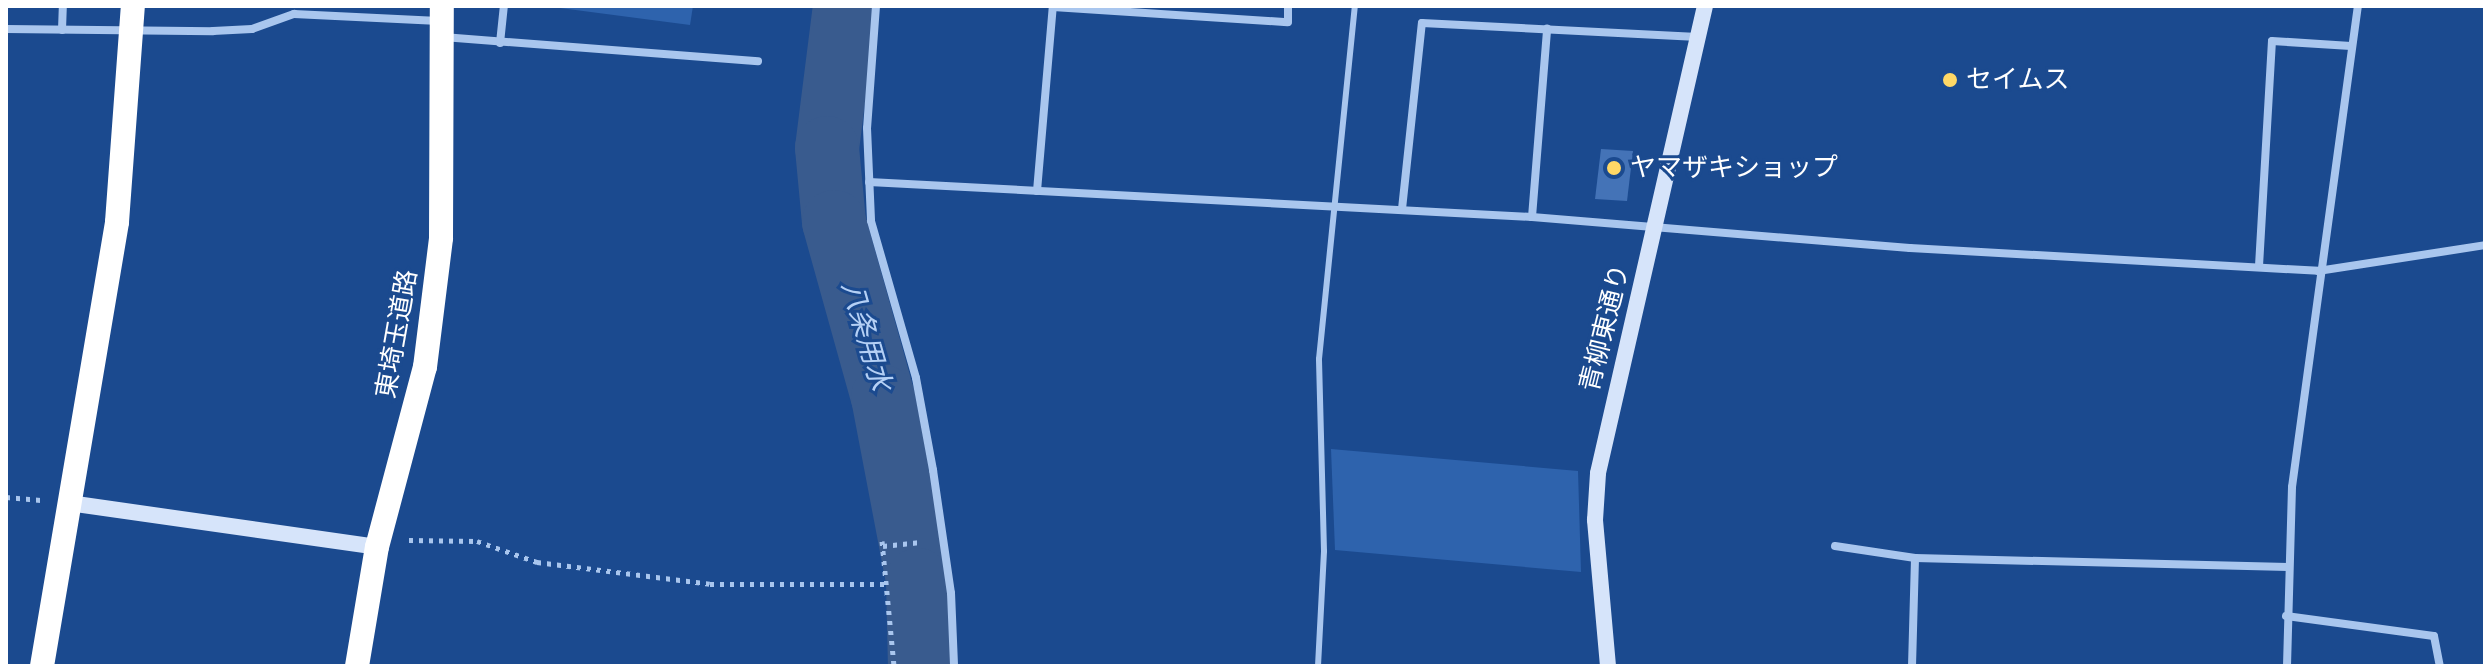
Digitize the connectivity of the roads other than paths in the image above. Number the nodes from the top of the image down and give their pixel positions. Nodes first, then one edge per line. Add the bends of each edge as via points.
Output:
1 (63, 6) edge
2 (504, 6) edge
3 (876, 6) edge
4 (1053, 6) edge
5 (1288, 6) edge
6 (1355, 6) edge
7 (1705, 6) edge
8 (2358, 6) edge
9 (133, 18) edge
10 (442, 21) edge
11 (6, 29) edge
12 (1547, 29) junction
13 (62, 30) junction
14 (1698, 37) junction
15 (500, 43) junction
16 (2351, 46) junction
17 (758, 61) dead end
18 (869, 182) junction
19 (1037, 191) junction
20 (1331, 206) junction
21 (1402, 209) junction
22 (1532, 217) junction
23 (1654, 225) junction
24 (2485, 245) edge
25 (2259, 266) junction
26 (2318, 271) junction
27 (69, 503) junction
28 (1835, 546) dead end
29 (377, 547) junction
30 (1915, 558) junction
31 (2288, 567) junction
32 (2286, 616) junction
33 (42, 666) edge
34 (357, 666) edge
35 (954, 666) edge
36 (1318, 666) edge
37 (1608, 666) edge
38 (1912, 666) edge
39 (2287, 666) edge
40 (2440, 666) edge

1 - 13 street
2 - 15 street
3 - 18 street via 869,66
4 - 5 street via 1288,22
4 - 19 street
6 - 20 lane
7 - 14 street, 青柳東通り
8 - 16 street
9 - 10 street via 252,29 294,14
9 - 13 street
9 - 27 highway via 117,222
10 - 15 street
10 - 29 highway, 東埼玉道路 via 441,238 425,367
11 - 13 street
12 - 14 street
12 - 21 street via 1422,23
12 - 22 street
14 - 23 street, 青柳東通り
15 - 17 street via 660,49
16 - 25 street via 2272,41
16 - 26 street
18 - 19 street
18 - 35 street via 871,221 916,378 944,540
19 - 20 street
20 - 21 street
20 - 36 lane via 1319,359 1324,551
21 - 22 street
22 - 23 street
23 - 25 street via 1910,248
23 - 37 street, 青柳東通り via 1598,473 1595,520
24 - 26 street
25 - 26 street
26 - 31 street via 2292,487
27 - 29 street
27 - 33 highway
28 - 30 street
29 - 34 highway, 東埼玉道路
30 - 31 street
30 - 38 street
31 - 32 street
32 - 39 street
32 - 40 street via 2434,636

